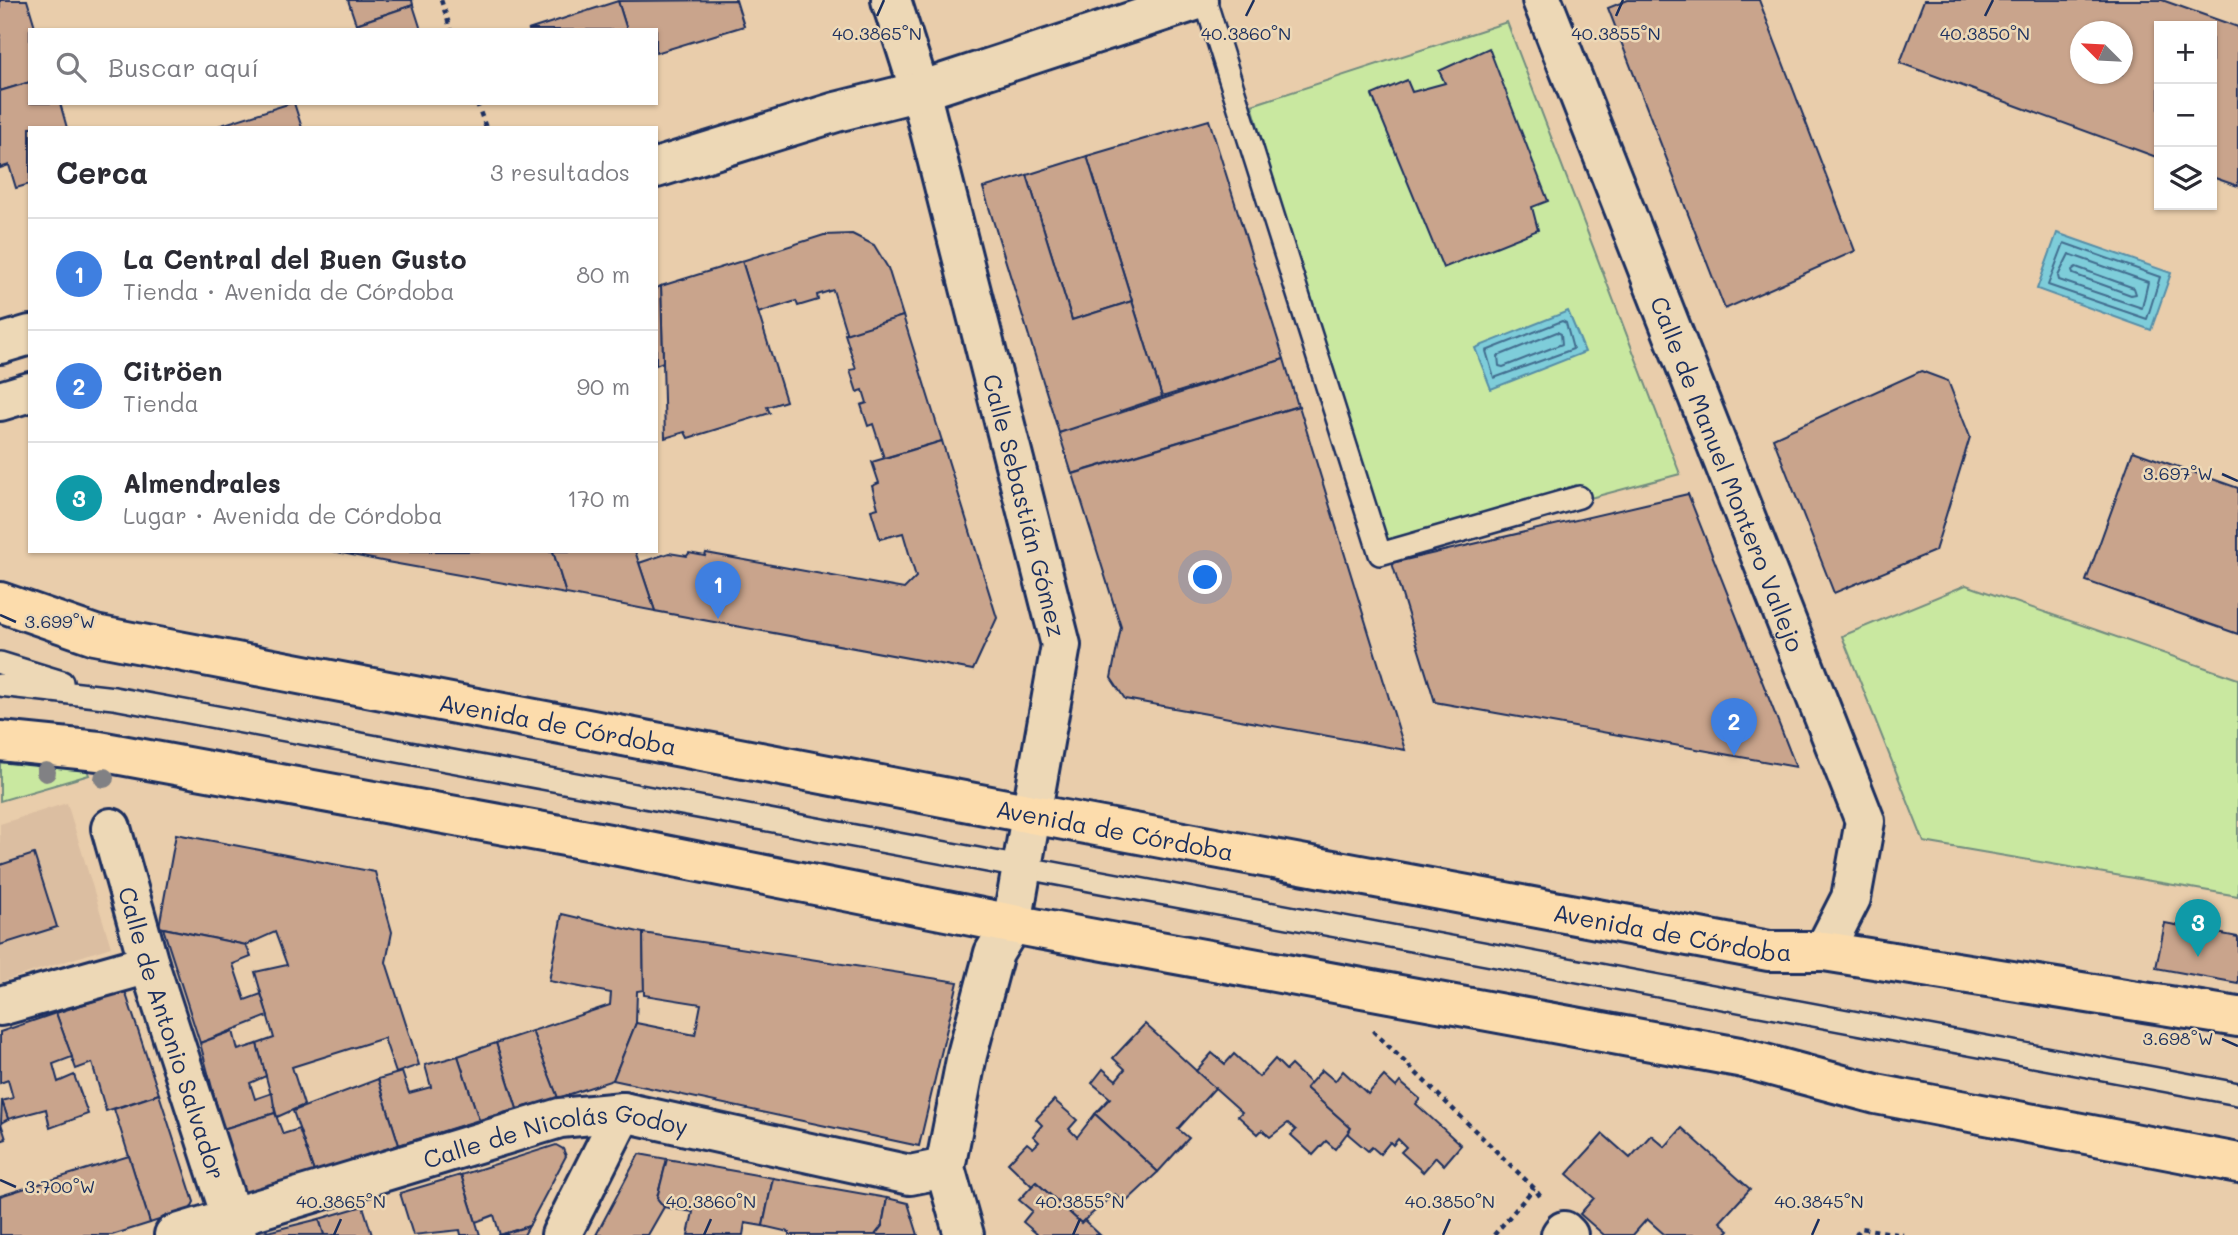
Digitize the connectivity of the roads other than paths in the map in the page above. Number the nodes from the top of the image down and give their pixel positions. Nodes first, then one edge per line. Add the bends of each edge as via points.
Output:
1 (891, 0) edge
2 (1198, 0) edge
3 (1205, 0) edge
4 (1542, 0) edge
5 (920, 91) junction
6 (658, 167) edge
7 (28, 336) edge
8 (0, 344) edge
9 (1579, 497) dead end
10 (0, 602) edge
11 (0, 663) edge
12 (0, 685) edge
13 (114, 698) junction
14 (0, 741) edge
15 (1032, 814) junction
16 (111, 828) dead end
17 (1023, 867) junction
18 (1012, 924) junction
19 (1824, 951) junction
20 (149, 964) junction
21 (0, 1006) edge
22 (2238, 1017) edge
23 (2238, 1094) edge
24 (623, 1112) junction
25 (2238, 1163) edge
26 (945, 1168) junction
27 (235, 1225) edge
28 (174, 1235) edge
29 (561, 1235) edge
30 (964, 1235) edge
31 (1561, 1235) edge
32 (1568, 1235) edge

1 - 5 street, Calle Sebastián Gómez
2 - 5 street
3 - 9 lane via 1380,554
4 - 19 street, Calle de Manuel Montero Vallejo via 1865,821 1851,898
5 - 6 street
5 - 15 street, Calle Sebastián Gómez via 1061,645
7 - 8 street
10 - 15 main road, Avenida de Córdoba via 95,635
11 - 13 lane
12 - 13 lane
13 - 17 lane
14 - 18 main road via 99,751 609,844
15 - 17 street, Calle Sebastián Gómez
15 - 19 main road, Avenida de Córdoba via 1769,951
16 - 20 street, Calle de Antonio Salvador
17 - 18 street, Calle Sebastián Gómez
17 - 23 lane
18 - 25 main road via 1739,1056 1876,1094
18 - 26 street via 994,953 967,1055
19 - 22 main road, Avenida de Córdoba
20 - 21 street
20 - 27 street, Calle de Antonio Salvador
24 - 26 street, Calle de Nicolás Godoy via 910,1175
24 - 27 street, Calle de Nicolás Godoy via 560,1118
24 - 29 street
26 - 30 street
27 - 28 street, Calle de Nicolás Godoy
31 - 32 street via 1564,1231

